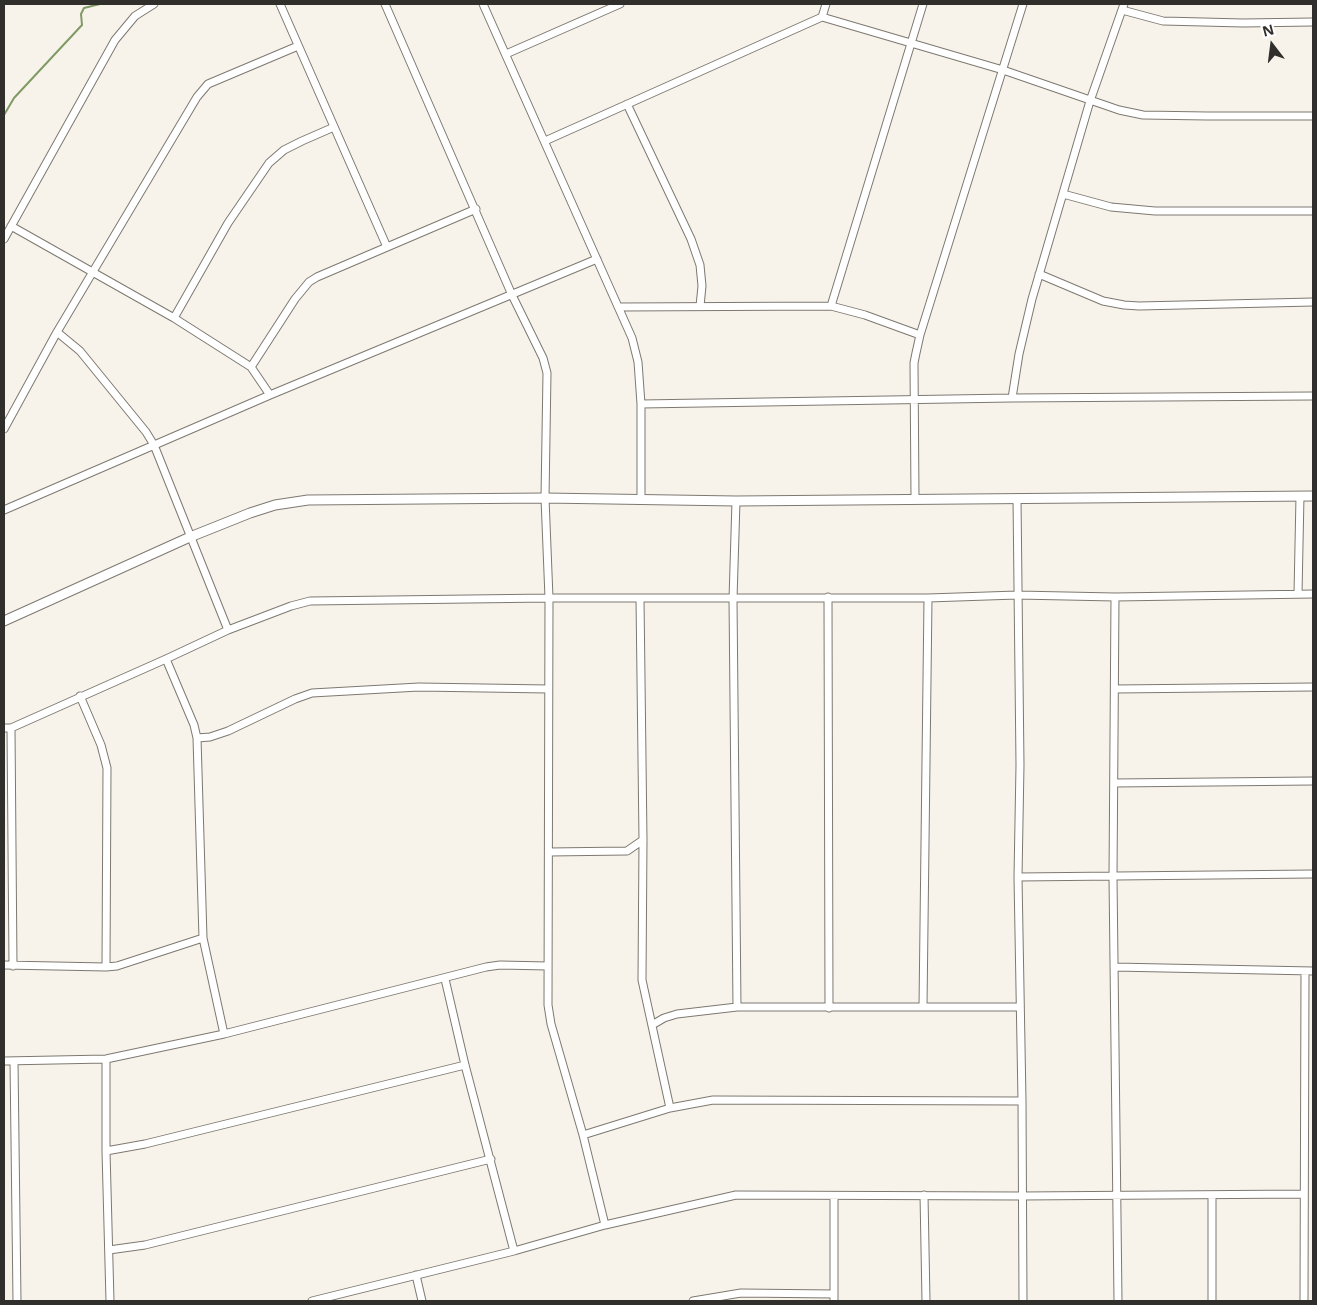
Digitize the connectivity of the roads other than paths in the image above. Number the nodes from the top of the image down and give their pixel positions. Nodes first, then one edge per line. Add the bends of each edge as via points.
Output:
1 (154, 4) edge
2 (280, 4) edge
3 (386, 4) edge
4 (483, 4) edge
5 (620, 4) edge
6 (826, 4) edge
7 (923, 4) edge
8 (1023, 4) edge
9 (1123, 7) edge
10 (822, 17) junction
11 (1313, 22) edge
12 (910, 44) junction
13 (298, 46) junction
14 (506, 54) junction
15 (1003, 70) junction
16 (1090, 102) junction
17 (627, 104) junction
18 (1313, 116) edge
19 (334, 128) junction
20 (544, 141) junction
21 (1063, 194) junction
22 (476, 209) junction
23 (1313, 211) edge
24 (11, 226) junction
25 (4, 239) edge
26 (388, 247) junction
27 (597, 258) junction
28 (93, 271) junction
29 (1039, 274) junction
30 (512, 295) junction
31 (1313, 302) edge
32 (700, 306) junction
33 (831, 306) junction
34 (620, 307) junction
35 (174, 318) junction
36 (57, 332) junction
37 (920, 335) junction
38 (251, 367) junction
39 (270, 394) junction
40 (1313, 396) edge
41 (1012, 398) junction
42 (914, 401) junction
43 (641, 404) junction
44 (4, 428) edge
45 (154, 445) junction
46 (1300, 496) junction
47 (1313, 496) edge
48 (545, 498) junction
49 (915, 498) junction
50 (1017, 498) junction
51 (641, 500) junction
52 (736, 501) junction
53 (4, 510) edge
54 (190, 537) junction
55 (1298, 594) junction
56 (1313, 594) edge
57 (1018, 595) junction
58 (828, 597) junction
59 (1115, 597) junction
60 (549, 598) junction
61 (640, 598) junction
62 (928, 598) junction
63 (733, 599) junction
64 (4, 621) edge
65 (228, 630) junction
66 (166, 659) junction
67 (1313, 688) edge
68 (548, 689) junction
69 (1115, 689) junction
70 (80, 696) junction
71 (7, 728) edge
72 (197, 738) junction
73 (1313, 781) edge
74 (1114, 783) junction
75 (643, 840) junction
76 (549, 852) junction
77 (1313, 874) edge
78 (1018, 877) junction
79 (1113, 877) junction
80 (203, 938) junction
81 (4, 966) edge
82 (13, 966) junction
83 (548, 966) junction
84 (106, 967) junction
85 (1114, 968) junction
86 (1305, 971) junction
87 (1313, 971) edge
88 (445, 979) junction
89 (737, 1007) junction
90 (924, 1007) junction
91 (1019, 1007) junction
92 (829, 1008) junction
93 (652, 1025) junction
94 (224, 1034) junction
95 (106, 1059) junction
96 (4, 1061) edge
97 (14, 1061) junction
98 (465, 1065) junction
99 (1022, 1101) junction
100 (670, 1108) junction
101 (583, 1135) junction
102 (106, 1151) junction
103 (491, 1159) junction
104 (1304, 1194) junction
105 (924, 1195) junction
106 (1116, 1195) junction
107 (1212, 1195) junction
108 (834, 1196) junction
109 (1021, 1196) junction
110 (605, 1225) junction
111 (109, 1250) junction
112 (514, 1251) junction
113 (416, 1275) junction
114 (741, 1297) edge
115 (834, 1298) edge
116 (16, 1301) edge
117 (110, 1301) edge
118 (312, 1301) edge
119 (422, 1301) edge
120 (694, 1301) edge
121 (926, 1301) edge
122 (1023, 1301) edge
123 (1118, 1301) edge
124 (1212, 1301) edge
125 (1304, 1301) edge

1 - 24 street via 134,16 115,40
2 - 13 street
3 - 22 street
4 - 14 street
5 - 14 street
6 - 10 street
7 - 12 street
8 - 15 street
9 - 11 street via 1163,20
9 - 16 street
10 - 12 street
10 - 17 street
12 - 15 street
12 - 33 street
13 - 19 street
13 - 28 street via 208,84
14 - 20 street
15 - 16 street
15 - 37 street
16 - 18 street via 1143,114
16 - 21 street
17 - 20 street
17 - 32 street via 694,248 700,265
19 - 26 street
19 - 35 street via 302,140 269,163 228,223
20 - 27 street
21 - 23 street via 1111,207 1155,211
21 - 29 street
22 - 26 street
22 - 30 street
24 - 25 street
24 - 28 street
26 - 38 street via 317,277 304,286
27 - 30 street
27 - 34 street
28 - 35 street
28 - 36 street
29 - 31 street via 1103,301 1124,305
29 - 41 street via 1024,327
30 - 39 street
30 - 48 street via 547,373
32 - 33 street
32 - 34 street
33 - 37 street
34 - 43 street via 638,362
35 - 38 street
36 - 44 street
36 - 45 street via 80,352
37 - 42 street via 914,363
38 - 39 street
39 - 45 street
40 - 41 street
41 - 42 street
42 - 43 street
42 - 49 street
43 - 51 street
45 - 53 street
45 - 54 street
46 - 47 street
46 - 50 street
46 - 55 street
48 - 51 street
48 - 54 street via 308,500 250,512
48 - 60 street
49 - 50 street
49 - 52 street
50 - 57 street
51 - 52 street
52 - 63 street
54 - 64 street
54 - 65 street
55 - 56 street
55 - 59 street
57 - 59 street
57 - 62 street
57 - 78 street
58 - 62 street
58 - 63 street
58 - 92 street
59 - 69 street
60 - 61 street
60 - 65 street via 310,601
60 - 68 street
61 - 63 street
61 - 75 street
62 - 90 street
63 - 89 street
65 - 66 street
66 - 70 street
66 - 72 street
67 - 69 street
68 - 72 street via 419,687 312,693 228,731
68 - 76 street
69 - 74 street
70 - 71 street
70 - 84 street via 107,768
71 - 82 street
72 - 80 street
73 - 74 street
74 - 79 street
75 - 76 street via 627,851
75 - 93 street via 642,980
76 - 83 street
77 - 79 street
78 - 79 street
78 - 91 street
79 - 85 street
80 - 84 street
80 - 94 street
81 - 82 street
82 - 84 street
83 - 88 street via 486,967
83 - 101 street via 549,1016
85 - 86 street
85 - 106 street
86 - 87 street
86 - 104 street
88 - 94 street
88 - 98 street
89 - 92 street
89 - 93 street via 678,1014
90 - 91 street
90 - 92 street
91 - 99 street
93 - 100 street
94 - 95 street
95 - 97 street
95 - 102 street
96 - 97 street
97 - 116 street
98 - 102 street
98 - 103 street
99 - 100 street via 713,1100
99 - 109 street
100 - 101 street
101 - 110 street
102 - 111 street
103 - 111 street via 145,1245
103 - 112 street
104 - 107 street
104 - 125 street
105 - 108 street
105 - 109 street
105 - 121 street
106 - 107 street
106 - 109 street
106 - 123 street
107 - 124 street
108 - 110 street via 728,1196
108 - 115 street
109 - 122 street
110 - 112 street
111 - 117 street
112 - 113 street
113 - 118 street
113 - 119 street
114 - 115 street
114 - 120 street

